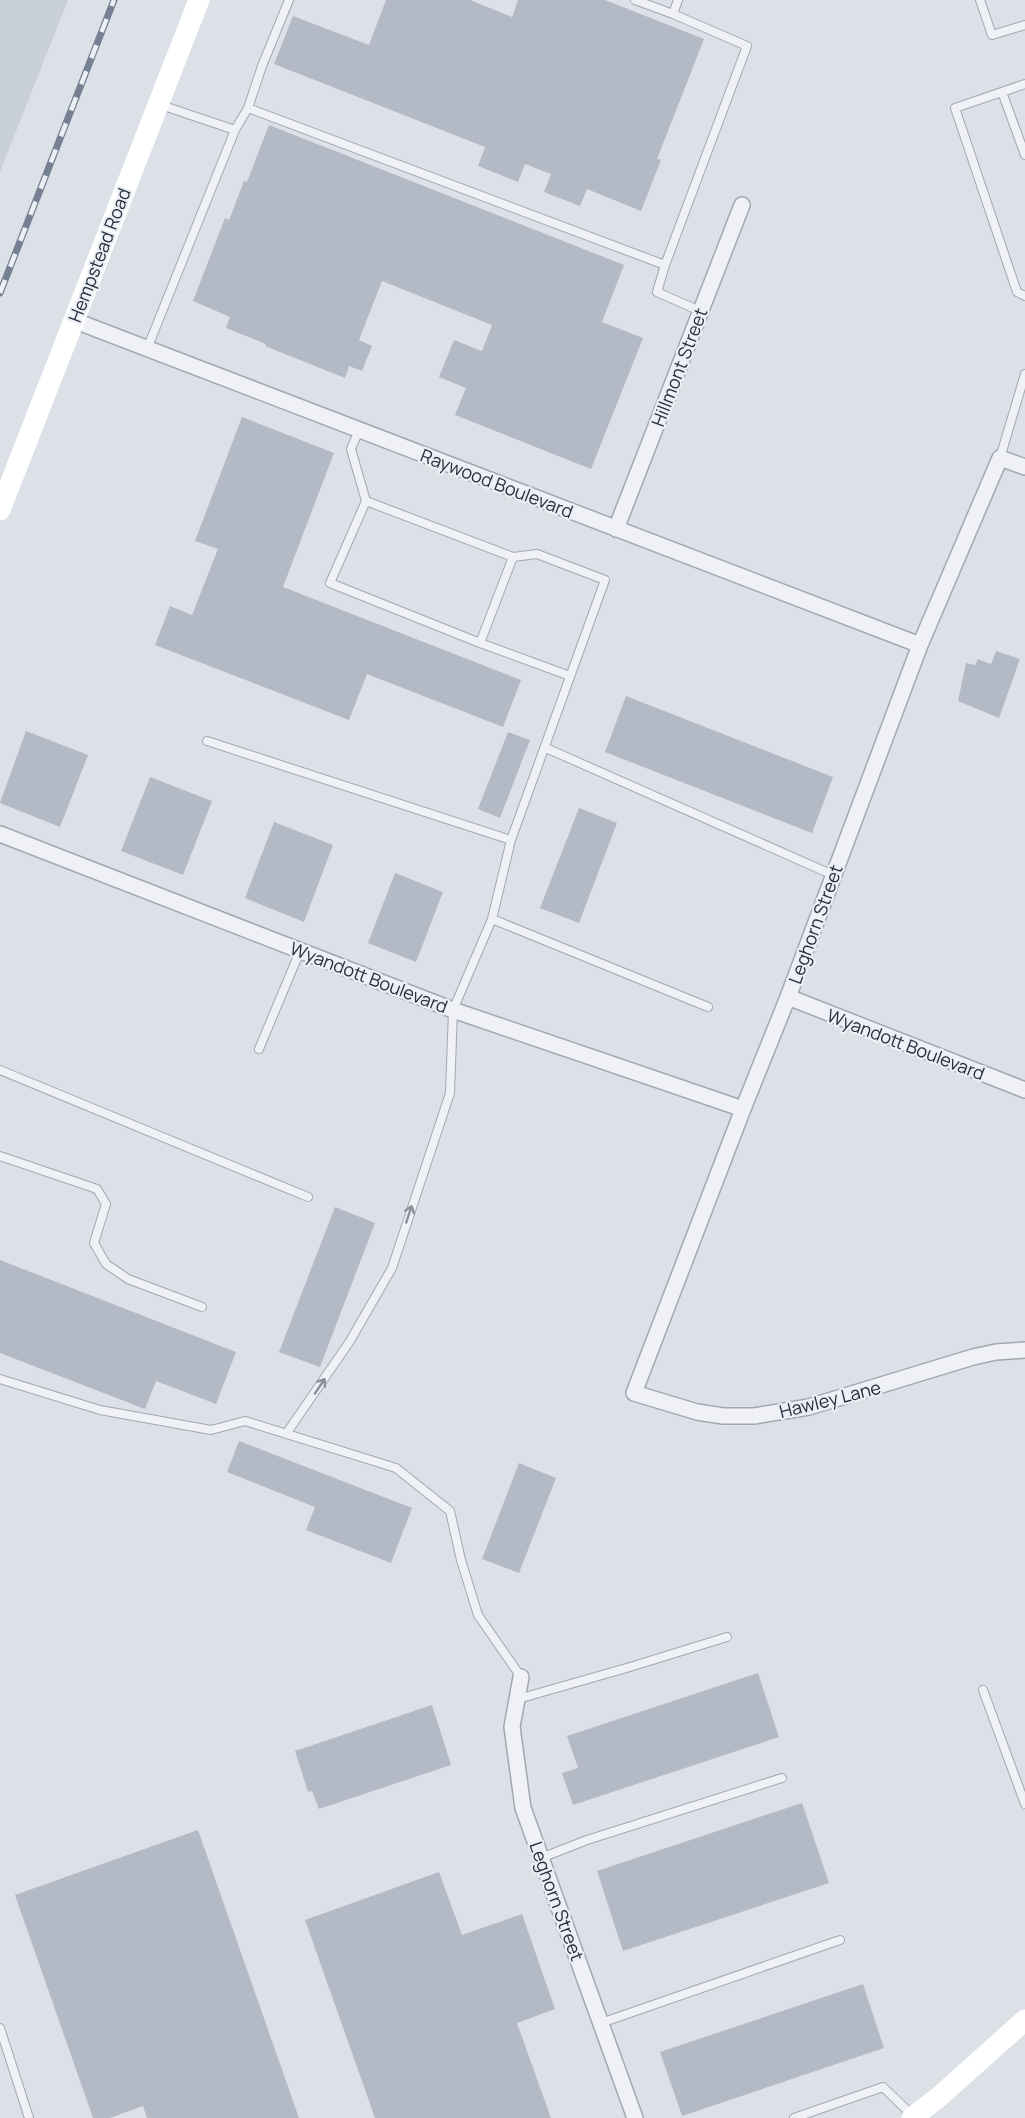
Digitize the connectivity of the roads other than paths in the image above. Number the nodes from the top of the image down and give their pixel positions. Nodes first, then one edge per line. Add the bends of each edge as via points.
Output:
1 (199, 0) edge
2 (289, 0) edge
3 (635, 0) edge
4 (678, 0) edge
5 (980, 0) edge
6 (673, 14) junction
7 (1025, 24) edge
8 (1025, 84) edge
9 (1002, 92) junction
10 (158, 104) junction
11 (248, 108) junction
12 (235, 130) junction
13 (1025, 155) edge
14 (742, 205) dead end
15 (665, 265) junction
16 (1025, 296) edge
17 (700, 311) junction
18 (73, 320) junction
19 (147, 349) junction
20 (1025, 374) edge
21 (358, 430) junction
22 (999, 458) junction
23 (1025, 467) edge
24 (366, 501) junction
25 (0, 510) edge
26 (616, 529) junction
27 (513, 557) junction
28 (480, 643) junction
29 (920, 645) junction
30 (570, 676) junction
31 (207, 741) dead end
32 (546, 748) junction
33 (0, 834) edge
34 (511, 840) junction
35 (833, 875) junction
36 (492, 918) junction
37 (300, 951) junction
38 (788, 997) junction
39 (708, 1007) dead end
40 (453, 1010) junction
41 (259, 1049) dead end
42 (0, 1070) edge
43 (1025, 1090) edge
44 (743, 1109) junction
45 (0, 1155) edge
46 (308, 1197) dead end
47 (202, 1307) dead end
48 (1025, 1350) edge
49 (0, 1379) edge
50 (634, 1393) joint
51 (286, 1434) junction
52 (727, 1637) dead end
53 (521, 1677) joint
54 (984, 1690) dead end
55 (518, 1699) junction
56 (782, 1778) dead end
57 (1025, 1804) edge
58 (541, 1858) junction
59 (840, 1940) dead end
60 (1025, 2020) edge
61 (601, 2023) junction
62 (0, 2028) edge
63 (29, 2118) edge
64 (635, 2118) edge
65 (794, 2118) edge
66 (913, 2118) edge

1 - 10 main road, Hempstead Road
2 - 11 lane
3 - 6 lane
4 - 6 lane
5 - 7 lane via 992,35
6 - 15 lane via 747,46
8 - 9 lane
9 - 13 lane
9 - 16 lane via 955,108 1017,292
10 - 12 lane
10 - 18 main road, Hempstead Road
11 - 12 lane
11 - 15 lane
12 - 19 lane
14 - 17 street, Hillmont Street
15 - 17 lane via 657,292
17 - 26 street, Hillmont Street
18 - 19 street, Raywood Boulevard
18 - 25 main road, Hempstead Road
19 - 21 street, Raywood Boulevard
20 - 22 lane
21 - 24 lane via 351,449
21 - 26 street, Raywood Boulevard
22 - 23 street
22 - 29 street, Leghorn Street
24 - 27 lane
24 - 28 lane via 330,583
26 - 29 street, Raywood Boulevard
27 - 28 lane
27 - 30 lane via 537,554 605,580
28 - 30 lane
29 - 35 street, Leghorn Street
30 - 32 lane
31 - 34 lane
32 - 34 lane
32 - 35 lane
33 - 37 street, Wyandott Boulevard
34 - 36 lane
35 - 38 street, Leghorn Street
36 - 39 lane
36 - 40 lane
37 - 40 street, Wyandott Boulevard
37 - 41 lane
38 - 43 street, Wyandott Boulevard
38 - 44 street, Leghorn Street
40 - 44 street, Wyandott Boulevard
51 -> 40 lane via 350,1341 392,1268 450,1093
42 - 46 lane
44 - 50 street, Leghorn Street
45 - 47 lane via 97,1189 106,1204 94,1243 106,1264 128,1279
48 - 50 street, Hawley Lane via 973,1357 782,1413 723,1416
49 - 51 lane via 100,1410 211,1430 245,1421
51 - 53 lane via 396,1468 450,1511 460,1560 478,1615
52 - 55 lane
53 - 55 street, Leghorn Street
54 - 57 lane
55 - 58 street, Leghorn Street via 512,1727 522,1797
56 - 58 lane
58 - 61 street, Leghorn Street
59 - 61 lane
60 - 66 main road
61 - 64 street, Leghorn Street
62 - 63 lane
65 - 66 lane via 883,2087

